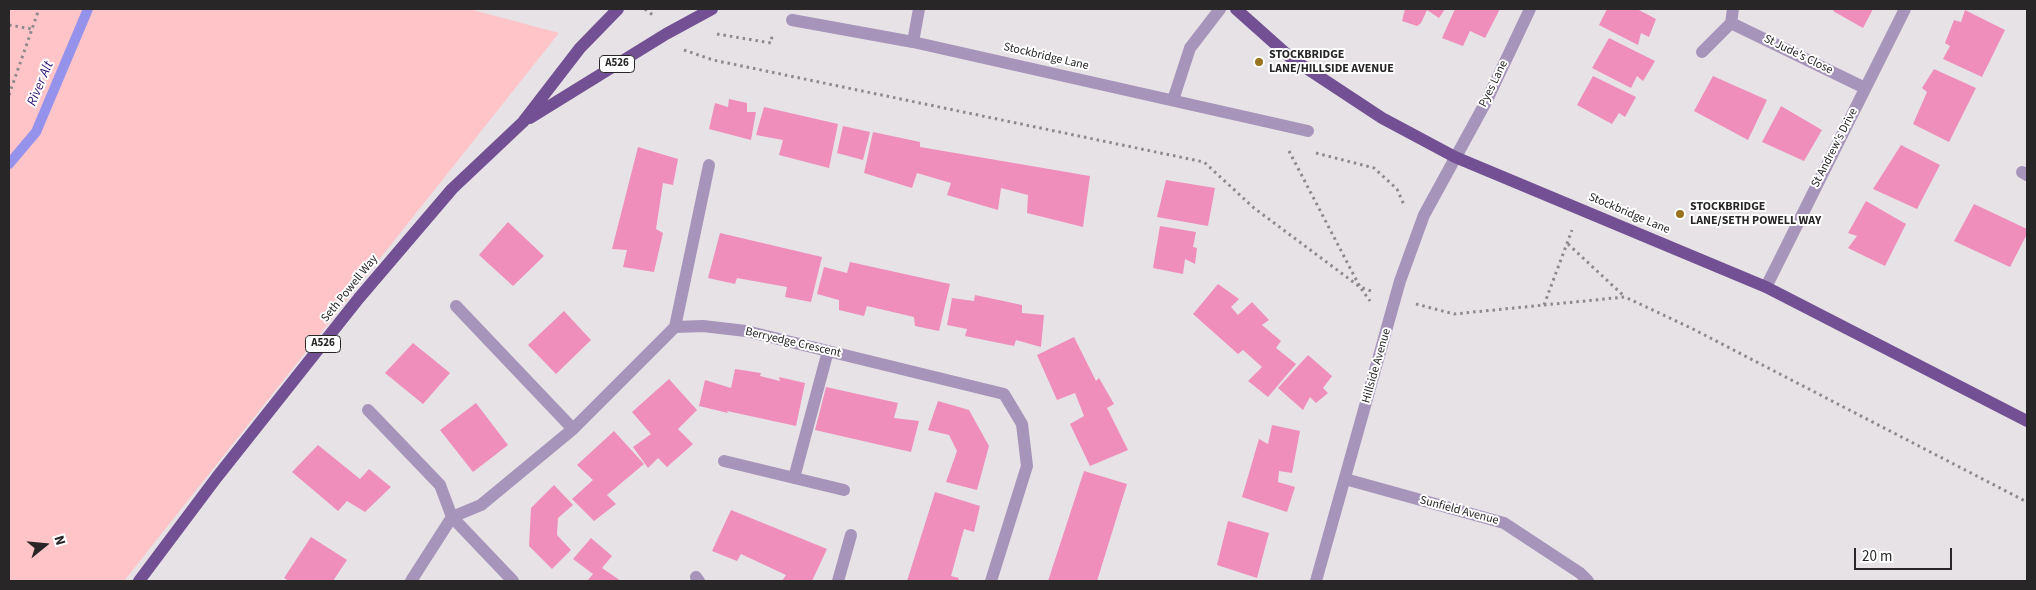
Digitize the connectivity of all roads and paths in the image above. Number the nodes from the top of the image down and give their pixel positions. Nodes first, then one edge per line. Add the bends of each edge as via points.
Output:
1 (39, 9) edge
2 (618, 9) edge
3 (712, 9) edge
4 (919, 9) edge
5 (1220, 9) edge
6 (1236, 9) edge
7 (1530, 9) edge
8 (1732, 9) edge
9 (1905, 9) edge
10 (792, 20) joint
11 (1731, 23) junction
12 (9, 25) edge
13 (32, 29) junction
14 (709, 38) dead end
15 (913, 42) junction
16 (691, 46) dead end
17 (1702, 52) dead end
18 (1865, 88) junction
19 (9, 94) edge
20 (1173, 100) junction
21 (523, 122) junction
22 (1308, 131) joint
23 (1455, 157) junction
24 (709, 165) dead end
25 (1424, 214) junction
26 (1568, 244) dead end
27 (1766, 287) junction
28 (1625, 297) junction
29 (1544, 304) dead end
30 (456, 306) dead end
31 (675, 327) junction
32 (1388, 327) junction
33 (828, 351) junction
34 (368, 410) dead end
35 (2027, 421) edge
36 (573, 429) junction
37 (724, 462) dead end
38 (794, 478) junction
39 (1345, 479) junction
40 (844, 490) dead end
41 (2027, 502) edge
42 (452, 517) junction
43 (851, 535) dead end
44 (138, 581) edge
45 (411, 581) edge
46 (513, 581) edge
47 (838, 581) edge
48 (991, 581) edge
49 (1316, 581) edge
50 (1588, 581) edge

1 - 13 path
2 - 21 main road, Seth Powell Way / A526 via 580,48
3 - 21 main road, Seth Powell Way / A526
4 - 15 street
5 - 20 street via 1190,48
6 - 23 main road, Stockbridge Lane via 1291,58 1382,118
7 - 23 street, Pyes Lane via 1487,100
8 - 11 street
9 - 18 street, St Andrew's Drive
10 - 14 path via 789,39 772,36 771,43 718,33
10 - 15 street, Stockbridge Lane
11 - 17 street
11 - 18 street, St Jude's Close
12 - 13 path
13 - 19 path
15 - 20 street, Stockbridge Lane
16 - 32 path via 682,50 713,60 1204,162 1254,208 1360,287
18 - 27 street, St Andrew's Drive
20 - 22 street, Stockbridge Lane
21 - 44 main road, Seth Powell Way / A526 via 452,189 359,298
22 - 25 path via 1316,154 1374,168 1397,189 1404,206
23 - 25 street, Hillside Avenue
23 - 27 main road, Stockbridge Lane
24 - 31 street
25 - 32 street, Hillside Avenue via 1400,281
26 - 28 path
27 - 35 main road, Stockbridge Lane
28 - 29 path
28 - 41 path
30 - 36 street
31 - 33 street, Berryedge Crescent via 703,326 746,331
31 - 36 street
32 - 39 street, Hillside Avenue
33 - 38 street
33 - 48 street, Berryedge Crescent via 1004,394 1022,424 1027,466
34 - 42 street via 440,485
36 - 42 street via 481,505
37 - 38 street
38 - 40 street
39 - 49 street, Hillside Avenue
39 - 50 street, Sunfield Avenue via 1504,524
42 - 45 street
42 - 46 street
43 - 47 street

